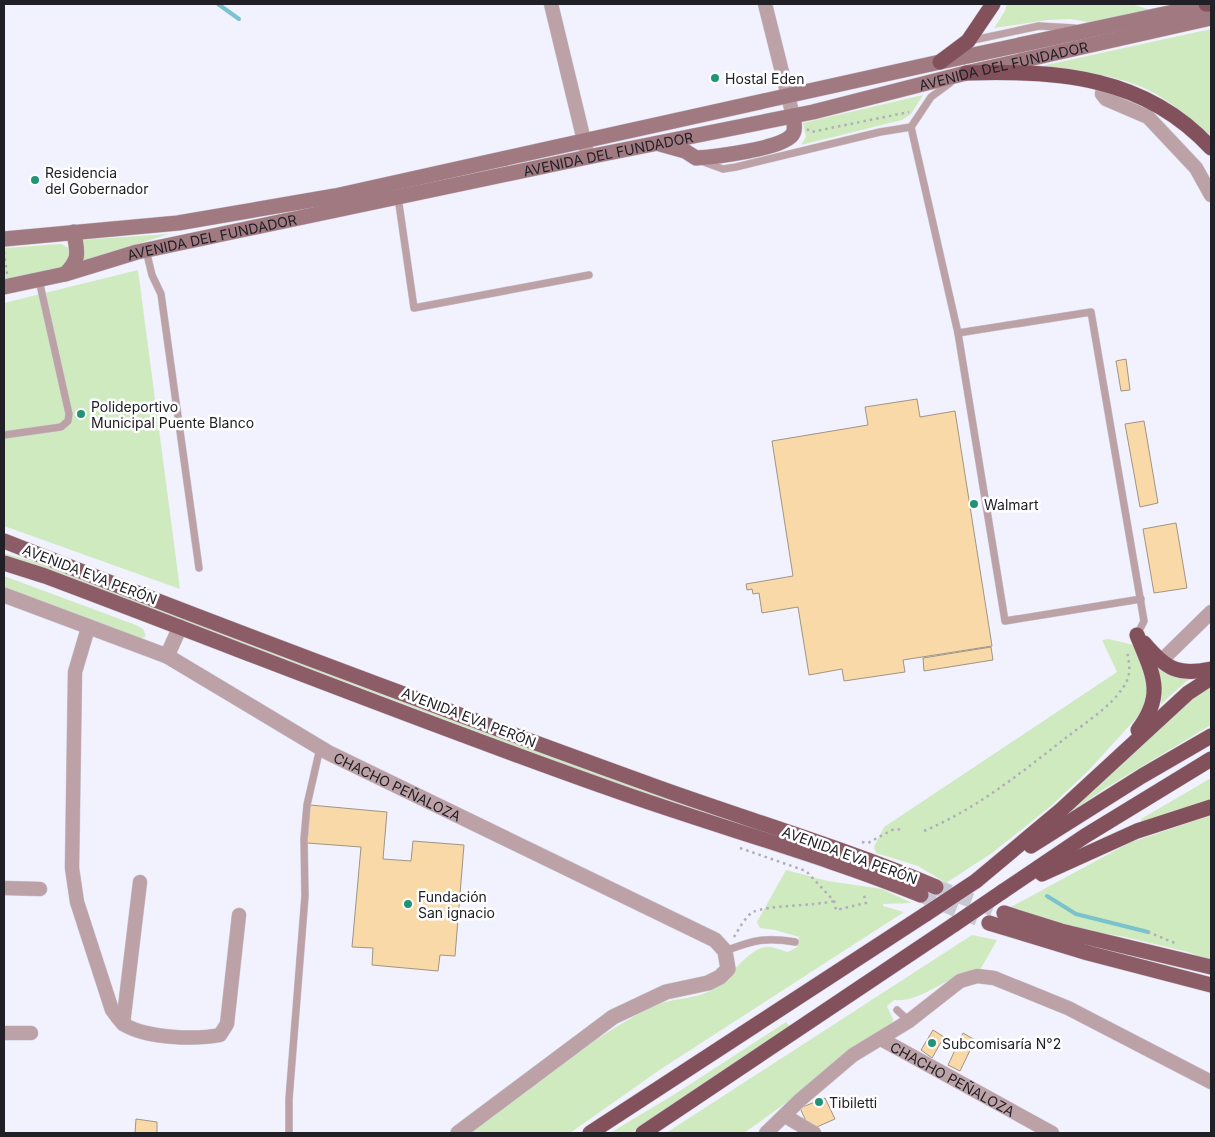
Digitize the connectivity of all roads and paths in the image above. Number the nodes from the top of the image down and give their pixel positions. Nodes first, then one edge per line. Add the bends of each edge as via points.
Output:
1 (551, 4) edge
2 (765, 4) edge
3 (993, 4) edge
4 (1206, 4) edge
5 (1211, 4) edge
6 (1211, 18) edge
7 (1092, 30) junction
8 (968, 41) junction
9 (940, 62) junction
10 (966, 74) junction
11 (1104, 84) junction
12 (788, 96) junction
13 (793, 116) junction
14 (911, 127) junction
15 (585, 140) junction
16 (655, 143) junction
17 (1211, 148) edge
18 (588, 156) junction
19 (696, 158) junction
20 (1211, 195) edge
21 (398, 197) junction
22 (74, 232) junction
23 (4, 239) edge
24 (4, 248) edge
25 (146, 250) junction
26 (65, 274) junction
27 (588, 276) dead end
28 (39, 280) junction
29 (6, 287) edge
30 (958, 333) junction
31 (4, 435) edge
32 (4, 541) edge
33 (4, 563) edge
34 (199, 568) dead end
35 (4, 595) edge
36 (1141, 599) junction
37 (1211, 612) edge
38 (180, 626) junction
39 (88, 628) junction
40 (1132, 640) junction
41 (167, 656) junction
42 (1161, 661) junction
43 (1211, 669) edge
44 (1211, 678) edge
45 (1211, 736) edge
46 (320, 748) junction
47 (1117, 757) junction
48 (1211, 759) edge
49 (1211, 808) edge
50 (924, 831) dead end
51 (976, 881) junction
52 (140, 882) dead end
53 (936, 887) tunnel mouth
54 (4, 888) edge
55 (40, 889) dead end
56 (1002, 892) junction
57 (921, 895) tunnel mouth
58 (834, 901) dead end
59 (1004, 914) tunnel mouth
60 (239, 915) dead end
61 (989, 923) tunnel mouth
62 (795, 942) dead end
63 (725, 951) junction
64 (1211, 967) edge
65 (1211, 985) edge
66 (897, 1010) dead end
67 (909, 1021) junction
68 (123, 1024) junction
69 (4, 1033) edge
70 (31, 1033) dead end
71 (881, 1039) junction
72 (1211, 1082) edge
73 (785, 1116) junction
74 (289, 1133) edge
75 (458, 1133) edge
76 (590, 1133) edge
77 (643, 1133) edge
78 (766, 1133) edge
79 (814, 1133) edge
80 (1052, 1133) edge

1 - 15 street
2 - 12 street
3 - 8 highway
4 - 5 highway
5 - 7 main road, AVENIDA DEL FUNDADOR
6 - 10 main road, AVENIDA DEL FUNDADOR
7 - 8 lane via 1039,26
7 - 9 main road, AVENIDA DEL FUNDADOR
8 - 9 highway
9 - 12 main road, AVENIDA DEL FUNDADOR
10 - 11 highway via 1052,74
10 - 13 main road, AVENIDA DEL FUNDADOR
10 - 14 lane via 940,88
11 - 17 highway via 1144,97 1163,108
11 - 20 street via 1102,94 1106,99 1148,117 1196,168
12 - 13 street
12 - 15 main road, AVENIDA DEL FUNDADOR
13 - 16 main road, AVENIDA DEL FUNDADOR
13 - 19 main road via 794,131 783,142
14 - 19 lane via 723,169
14 - 30 lane
15 - 18 street
15 - 22 main road, AVENIDA DEL FUNDADOR via 335,196 178,223
16 - 18 main road, AVENIDA DEL FUNDADOR
16 - 19 main road via 685,151
18 - 21 main road, AVENIDA DEL FUNDADOR
21 - 25 main road, AVENIDA DEL FUNDADOR
21 - 27 lane via 414,308
22 - 23 main road, AVENIDA DEL FUNDADOR
22 - 26 main road via 78,257
24 - 29 path
25 - 26 main road, AVENIDA DEL FUNDADOR
25 - 34 lane via 161,294
26 - 28 main road, AVENIDA DEL FUNDADOR
28 - 29 main road, AVENIDA DEL FUNDADOR
28 - 31 lane via 68,421 61,427
30 - 36 lane via 1091,312
30 - 36 lane via 1005,621
32 - 53 main road, AVENIDA EVA PERÓN via 617,773 872,861
33 - 38 main road, AVENIDA EVA PERÓN
35 - 39 street, CHACHO PEÑALOZA
36 - 40 lane via 1144,621
37 - 42 street
38 - 41 street
38 - 57 main road, AVENIDA EVA PERÓN via 608,789
39 - 41 street, CHACHO PEÑALOZA
39 - 68 street via 75,672 72,868 77,902 112,1010
40 - 42 highway
40 - 47 highway via 1154,678 1154,704 1148,717
40 - 50 path via 1130,673 1113,700 977,804 956,818
41 - 46 street, CHACHO PEÑALOZA
42 - 43 highway via 1176,671 1188,673
44 - 47 highway via 1188,693
45 - 51 highway
46 - 63 street, CHACHO PEÑALOZA via 715,940
46 - 74 lane via 311,783 304,839 305,896
47 - 51 highway via 1061,810
48 - 56 highway via 1085,836
49 - 56 highway via 1137,831
51 - 76 highway, bridge
52 - 68 street
54 - 55 street
56 - 77 highway, bridge
58 - 63 path via 816,906 753,912
59 - 64 main road
60 - 68 street via 228,1024 220,1035 204,1038 143,1033
61 - 65 main road
62 - 63 lane via 754,940
63 - 75 street via 728,968 720,977 708,983 666,992 614,1017
66 - 67 lane
67 - 71 street
67 - 72 street via 960,981 977,976 994,978 1068,1008
69 - 70 street
71 - 73 street via 853,1056
71 - 80 street, CHACHO PEÑALOZA
73 - 78 street
73 - 79 street

